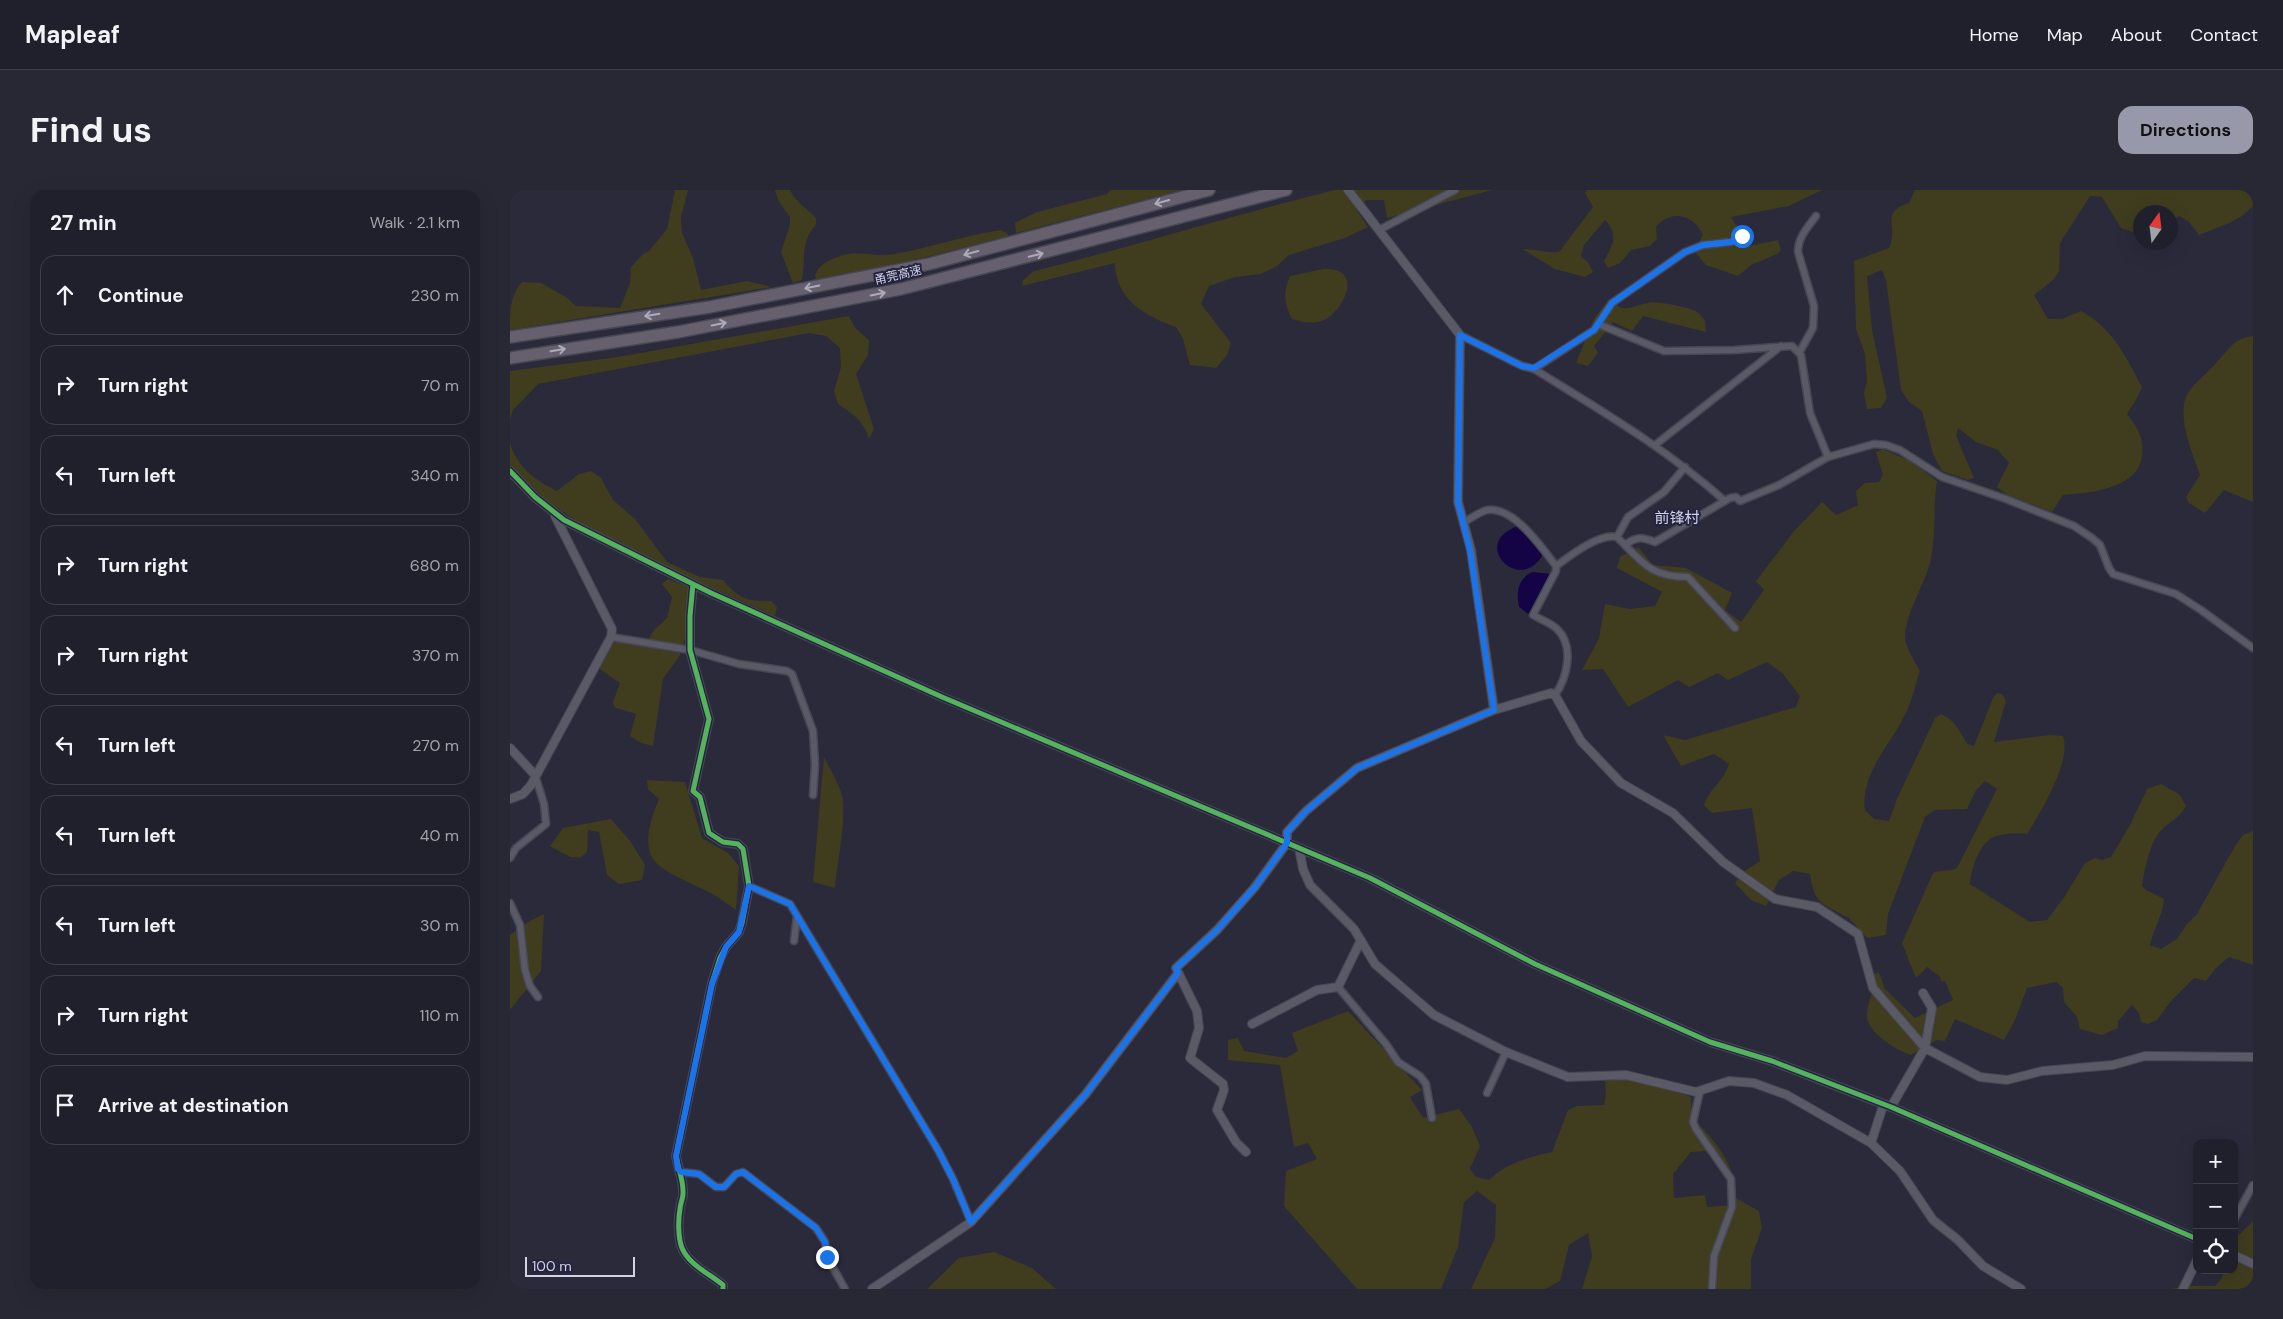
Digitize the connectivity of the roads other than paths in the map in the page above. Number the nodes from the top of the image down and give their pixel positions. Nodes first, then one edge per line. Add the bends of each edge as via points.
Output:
1 (1209, 190) edge
2 (1286, 190) edge
3 (1348, 190) edge
4 (1455, 190) edge
5 (1816, 216) dead end
6 (1379, 230) junction
7 (1742, 236) dead end
8 (1598, 324) junction
9 (1460, 335) junction
10 (510, 337) edge
11 (1782, 345) junction
12 (1799, 354) junction
13 (510, 358) edge
14 (1534, 368) junction
15 (1654, 445) junction
16 (1828, 456) junction
17 (1685, 467) junction
18 (510, 471) edge
19 (1725, 501) junction
20 (553, 512) junction
21 (1463, 523) junction
22 (1617, 537) junction
23 (1625, 544) junction
24 (1556, 566) junction
25 (693, 584) junction
26 (1735, 628) dead end
27 (611, 637) junction
28 (2253, 648) edge
29 (690, 650) junction
30 (1555, 695) junction
31 (1494, 710) junction
32 (510, 748) edge
33 (535, 776) junction
34 (813, 795) dead end
35 (510, 798) edge
36 (1287, 843) junction
37 (1299, 848) junction
38 (510, 858) edge
39 (749, 886) junction
40 (510, 903) edge
41 (797, 916) junction
42 (1361, 940) junction
43 (794, 942) dead end
44 (1178, 973) junction
45 (1338, 987) junction
46 (1923, 993) dead end
47 (538, 997) dead end
48 (1252, 1024) dead end
49 (1925, 1048) junction
50 (1506, 1052) junction
51 (2253, 1057) edge
52 (1700, 1091) junction
53 (1487, 1093) dead end
54 (1887, 1107) junction
55 (1432, 1118) dead end
56 (1871, 1142) junction
57 (1246, 1152) dead end
58 (681, 1172) junction
59 (2253, 1185) edge
60 (2238, 1213) edge
61 (971, 1222) junction
62 (2193, 1237) edge
63 (2238, 1257) edge
64 (2253, 1264) edge
65 (2193, 1268) edge
66 (723, 1289) edge
67 (845, 1289) edge
68 (872, 1289) edge
69 (1712, 1289) edge
70 (2021, 1289) edge
71 (2183, 1289) edge

1 -> 10 highway, 甬莞高速 via 929,264 710,307
13 -> 2 highway, 甬莞高速 via 678,332 901,289
3 - 6 street
4 - 6 street
5 - 12 street via 1798,246 1814,306 1813,328
6 - 9 street
7 - 8 street via 1731,242 1703,245 1685,252 1612,303
8 - 11 street via 1664,351 1734,350
8 - 14 street via 1594,330
9 - 14 street via 1522,366
9 - 21 street via 1458,502
11 - 12 street via 1792,346
11 - 15 street
12 - 16 street via 1810,414
14 - 15 street
15 - 17 street
16 - 19 street via 1779,485 1740,501 1736,497
16 - 28 street via 1874,444 1886,446 1900,450 1942,477 2074,526 2100,545 2113,574 2176,594
17 - 19 street
17 - 22 street via 1664,492 1628,517
18 - 20 street
19 - 23 street via 1655,542 1642,537
20 - 25 street via 619,549
20 - 27 street via 612,629
21 - 24 street via 1485,510 1502,513 1529,532
21 - 31 street
22 - 23 street
22 - 24 street via 1596,541
23 - 26 street via 1648,569 1675,577 1688,577
24 - 30 street via 1533,615 1555,628 1565,641 1564,683
25 - 29 street
25 - 36 street via 942,697
27 - 29 street
27 - 33 street
29 - 34 street via 738,664 792,674 813,731
29 - 39 street via 709,719 693,791 700,797 709,833 723,842 738,844 743,850
30 - 31 street via 1551,693
30 - 49 street via 1581,741 1621,783 1673,813 1723,862 1775,899 1817,907 1858,934 1873,988
31 - 36 street via 1357,768 1306,811 1287,832
32 - 33 street
33 - 35 street via 523,794
33 - 38 street via 544,804 546,824 516,848
36 - 37 street
36 - 44 street via 1249,894 1217,930 1176,968
37 - 42 street via 1310,885 1354,928
37 - 54 street via 1370,878 1535,964 1710,1042 1772,1061
39 - 41 street via 790,904
39 - 58 street via 739,932 726,947 712,984 676,1156
40 - 47 street via 520,925 525,970
41 - 43 street
41 - 61 street via 938,1150
42 - 45 street
42 - 50 street via 1375,964 1434,1014
44 - 57 street via 1197,1011 1199,1028 1190,1058 1223,1084 1224,1090 1216,1110
44 - 61 street via 1085,1095
45 - 48 street via 1317,990
45 - 55 street via 1398,1062 1420,1076 1426,1084
46 - 49 street via 1932,1008
49 - 51 street via 1980,1078 2007,1080 2042,1071 2113,1064 2145,1056
49 - 54 street
50 - 52 street via 1568,1078 1626,1075
50 - 53 street
52 - 56 street via 1729,1082 1754,1083 1787,1096
52 - 69 street via 1693,1122 1730,1179 1731,1188 1732,1207 1714,1256
54 - 56 street
54 - 62 street
56 - 70 street via 1900,1171 1933,1220 1983,1266
58 - 66 street via 684,1196 680,1209 682,1249 693,1263 723,1285
58 - 67 street via 699,1174 716,1187 724,1187 736,1174 743,1172 816,1228 825,1242 827,1257
59 - 60 street
61 - 68 street
63 - 64 street
65 - 71 street

